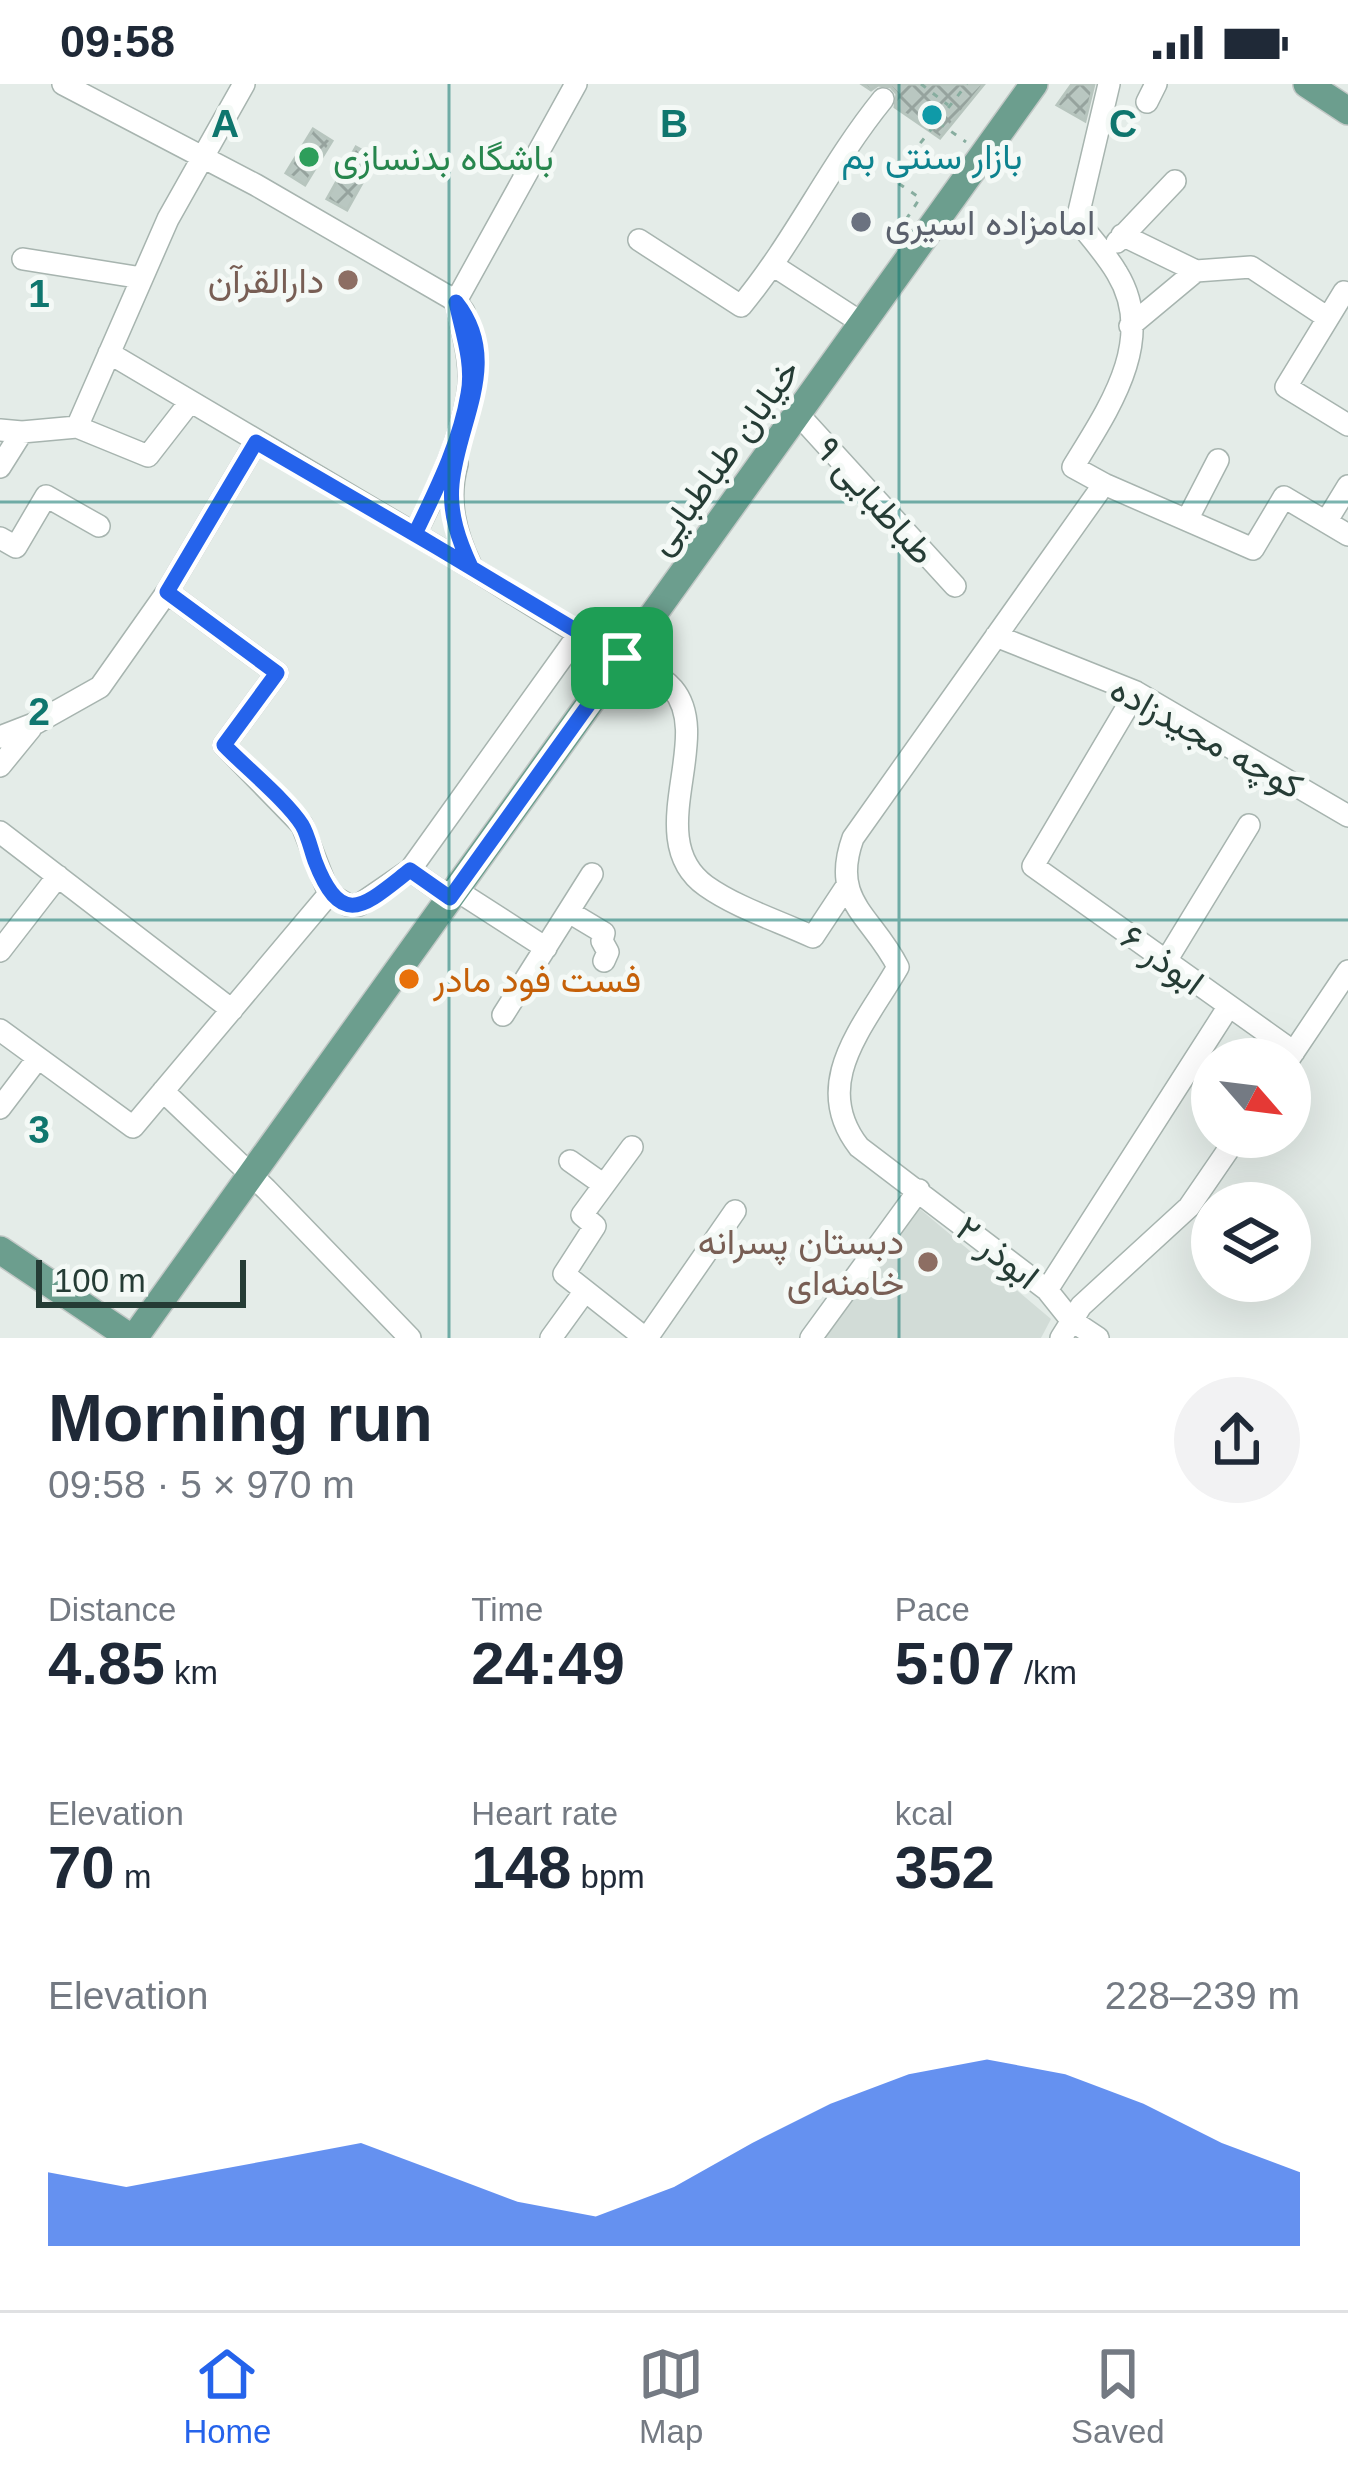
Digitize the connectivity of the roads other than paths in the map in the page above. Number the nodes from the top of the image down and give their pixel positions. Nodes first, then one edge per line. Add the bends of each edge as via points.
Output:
1 (62, 84) edge
2 (244, 84) edge
3 (577, 84) edge
4 (1034, 84) edge
5 (1109, 84) edge
6 (1307, 84) edge
7 (883, 99) dead end
8 (1348, 111) edge
9 (201, 155) junction
10 (1175, 181) dead end
11 (1122, 235) junction
12 (639, 240) dead end
13 (1105, 256) junction
14 (23, 259) dead end
15 (774, 266) junction
16 (1196, 271) junction
17 (142, 278) junction
18 (1346, 293) edge
19 (456, 302) junction
20 (1328, 318) junction
21 (862, 323) junction
22 (1130, 326) junction
23 (110, 353) junction
24 (190, 402) junction
25 (797, 413) junction
26 (1348, 425) edge
27 (77, 427) junction
28 (11, 431) edge
29 (256, 442) junction
30 (1217, 460) dead end
31 (0, 467) edge
32 (1104, 484) junction
33 (1348, 486) edge
34 (1187, 520) junction
35 (1326, 522) junction
36 (99, 526) dead end
37 (415, 534) junction
38 (1348, 535) edge
39 (0, 538) edge
40 (471, 567) junction
41 (955, 586) dead end
42 (167, 592) junction
43 (579, 634) junction
44 (996, 636) junction
45 (622, 658) junction
46 (1136, 692) junction
47 (35, 723) junction
48 (0, 737) edge
49 (0, 766) edge
50 (1348, 816) edge
51 (1249, 825) dead end
52 (0, 832) edge
53 (410, 870) junction
54 (592, 874) dead end
55 (58, 877) junction
56 (846, 887) junction
57 (329, 894) junction
58 (453, 894) junction
59 (568, 912) junction
60 (545, 948) junction
61 (0, 951) edge
62 (1166, 961) junction
63 (604, 962) dead end
64 (1348, 971) edge
65 (1229, 1006) junction
66 (232, 1010) junction
67 (503, 1015) dead end
68 (0, 1030) edge
69 (1270, 1038) edge
70 (1303, 1038) edge
71 (38, 1058) junction
72 (163, 1091) junction
73 (0, 1108) edge
74 (632, 1148) dead end
75 (1223, 1158) edge
76 (570, 1161) dead end
77 (251, 1175) junction
78 (604, 1185) junction
79 (919, 1190) junction
80 (735, 1211) dead end
81 (0, 1250) edge
82 (1047, 1290) junction
83 (585, 1291) junction
84 (1066, 1329) edge
85 (133, 1338) edge
86 (410, 1338) edge
87 (551, 1338) edge
88 (646, 1338) edge
89 (812, 1338) edge
90 (1098, 1338) edge

1 - 9 street
2 - 9 street
3 - 19 street
4 - 21 main road, خیابان طباطبایی
5 - 13 street via 1077,220
6 - 8 main road
7 - 15 street
9 - 17 street
9 - 19 street
10 - 11 street
11 - 13 street
11 - 16 street
12 - 15 street via 741,306
13 - 22 street via 1120,276
14 - 17 street
15 - 21 street
16 - 20 street via 1251,268
16 - 22 street
17 - 23 street
18 - 20 street
19 - 37 street via 469,392
19 - 40 street via 469,318 478,358 452,484 458,539
20 - 26 street via 1286,387
21 - 25 main road, خیابان طباطبایی
22 - 32 street via 1121,389 1073,466
23 - 24 street
23 - 27 street
24 - 27 street via 148,456
24 - 29 street
25 - 41 street, طباطبایی ۹
25 - 45 main road, خیابان طباطبایی
27 - 28 street
28 - 31 street
29 - 37 street
29 - 42 street
30 - 34 street
32 - 34 street
32 - 44 street
33 - 35 street
34 - 35 street via 1253,549 1284,497
35 - 38 street
36 - 39 street via 46,496 16,547
37 - 40 street
40 - 43 street
42 - 47 street via 100,687
42 - 57 street via 277,673 224,745 302,825
43 - 45 street
43 - 53 street
44 - 46 street, کوچه مجیدزاده
44 - 56 street via 853,838
45 - 56 street via 675,691 687,758 678,831 703,885 814,937
45 - 58 main road, خیابان طباطبایی
46 - 50 street, کوچه مجیدزاده
46 - 62 street, ابوذر ۶ via 1033,866
47 - 48 street
47 - 49 street
51 - 62 street
52 - 55 street
53 - 57 street via 359,905
53 - 58 street
54 - 59 street
55 - 61 street
55 - 66 street
56 - 79 street, ابوذر ۲ via 898,967 840,1068 838,1111 859,1147
57 - 66 street
58 - 60 street
58 - 77 main road, خیابان طباطبایی
59 - 60 street
59 - 63 street via 604,933
60 - 67 street
62 - 65 street, ابوذر ۶
64 - 70 street
65 - 69 street, ابوذر ۶
65 - 82 street
66 - 72 street
68 - 71 street
71 - 72 street via 134,1127
71 - 73 street
72 - 77 street
74 - 78 street
75 - 84 street via 1190,1207
76 - 78 street
77 - 85 main road, خیابان طباطبایی
77 - 86 street
78 - 83 street via 582,1215 596,1226 564,1274
79 - 82 street, ابوذر ۲
79 - 89 street
80 - 88 street
81 - 85 main road
82 - 84 street, ابوذر ۲
83 - 87 street
83 - 88 street
84 - 90 street, ابوذر ۲

